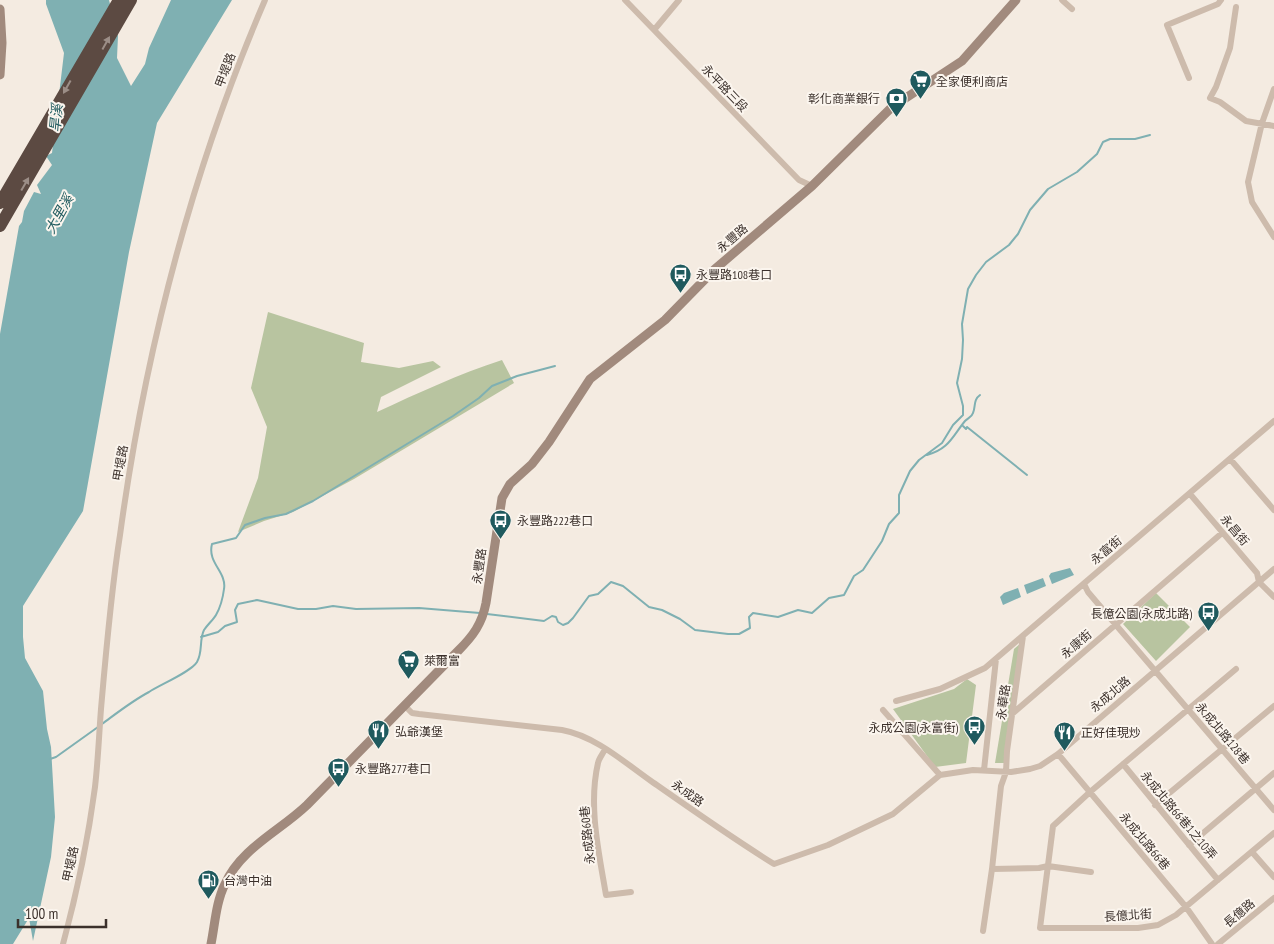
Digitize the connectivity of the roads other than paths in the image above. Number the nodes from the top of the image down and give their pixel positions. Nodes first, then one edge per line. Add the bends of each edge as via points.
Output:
1 (119, 0) edge
2 (131, 0) edge
3 (265, 0) edge
4 (625, 0) edge
5 (679, 0) edge
6 (1016, 0) edge
7 (1062, 0) edge
8 (1221, 0) edge
9 (1236, 7) dead end
10 (1072, 8) dead end
11 (0, 9) edge
12 (654, 30) junction
13 (0, 75) edge
14 (1189, 78) dead end
15 (1274, 89) edge
16 (1262, 123) junction
17 (1274, 126) edge
18 (812, 186) junction
19 (0, 203) edge
20 (0, 226) edge
21 (1274, 237) edge
22 (1274, 421) edge
23 (1230, 459) junction
24 (1190, 494) junction
25 (1273, 506) edge
26 (1222, 533) junction
27 (1274, 569) edge
28 (1259, 582) junction
29 (1084, 584) junction
30 (1274, 597) edge
31 (1116, 625) junction
32 (1023, 636) junction
33 (996, 659) junction
34 (1236, 669) dead end
35 (1156, 671) junction
36 (896, 701) dead end
37 (405, 706) junction
38 (1274, 706) edge
39 (1188, 708) junction
40 (883, 710) dead end
41 (1012, 714) junction
42 (1222, 749) junction
43 (605, 750) junction
44 (1058, 754) junction
45 (1123, 764) junction
46 (984, 770) junction
47 (1006, 772) junction
48 (1274, 773) edge
49 (940, 775) junction
50 (1256, 788) junction
51 (1090, 792) junction
52 (1156, 805) junction
53 (1274, 810) edge
54 (1274, 833) edge
55 (1190, 845) junction
56 (1252, 852) junction
57 (1048, 866) junction
58 (992, 869) junction
59 (1091, 872) dead end
60 (1274, 877) edge
61 (1218, 880) junction
62 (631, 892) dead end
63 (1274, 898) edge
64 (1186, 907) junction
65 (983, 931) dead end
66 (63, 944) edge
67 (211, 944) edge
68 (1212, 944) edge
69 (1218, 944) edge

1 -> 19 highway
20 -> 2 highway
3 - 66 street, 甲堤路 via 198,181 150,366 120,534 90,820
4 - 12 street, 永平路三段
5 - 12 street
6 - 18 street, 永豐路 via 962,60 892,108
7 - 10 street
8 - 14 street via 1167,25
9 - 16 street via 1230,48 1210,98 1246,121
11 - 13 street
12 - 18 street, 永平路三段 via 799,180
15 - 16 street
16 - 17 street
16 - 21 street via 1248,182 1252,202
18 - 37 street, 永豐路 via 715,269 665,320 586,384 549,442 532,464 510,484 502,498 484,614 471,638
22 - 23 street, 永富街
23 - 24 street, 永富街
23 - 25 street
24 - 26 street, 永昌街
24 - 29 street, 永富街
26 - 28 street, 永昌街 via 1257,573
26 - 31 street, 永康街
27 - 28 street, 永成北路
28 - 30 street, 永昌街
28 - 35 street, 永成北路
29 - 31 street, 永成北路128巷
29 - 32 street, 永富街
31 - 35 street, 永成北路128巷
31 - 41 street, 永康街
32 - 33 street, 永富街
32 - 41 street, 永華路
33 - 36 street, 永富街 via 959,681
33 - 46 street
34 - 39 street
35 - 39 street, 永成北路128巷
35 - 44 street, 永成北路
37 - 43 street, 永成路 via 412,713 571,732
37 - 67 street, 永豐路 via 297,815 239,861 220,898
38 - 42 street
39 - 42 street, 永成北路128巷
39 - 45 street
40 - 49 street
41 - 47 street, 永華路
42 - 50 street, 永成北路128巷
42 - 52 street
43 - 49 street, 永成路 via 774,864 828,845 893,814
43 - 62 street, 永成路60巷 via 598,761 594,804 606,895
44 - 47 street, 永成北路 via 1040,766
44 - 51 street, 永成北路66巷
45 - 51 street
45 - 52 street, 永成北路66巷1之10弄
46 - 47 street, 永成路
46 - 49 street, 永成路
47 - 58 street via 1001,786
48 - 50 street
50 - 53 street, 永成北路128巷
50 - 55 street
51 - 57 street via 1053,826
51 - 64 street, 永成北路66巷
52 - 55 street, 永成北路66巷1之10弄
54 - 56 street, 長億北街
55 - 61 street, 永成北路66巷1之10弄
56 - 60 street
56 - 61 street, 長億北街
57 - 58 street
57 - 59 street
57 - 64 street, 長億北街 via 1040,928 1147,928 1169,920
58 - 65 street
61 - 64 street, 長億北街
63 - 69 street, 長億路
64 - 68 street, 永成北路66巷

